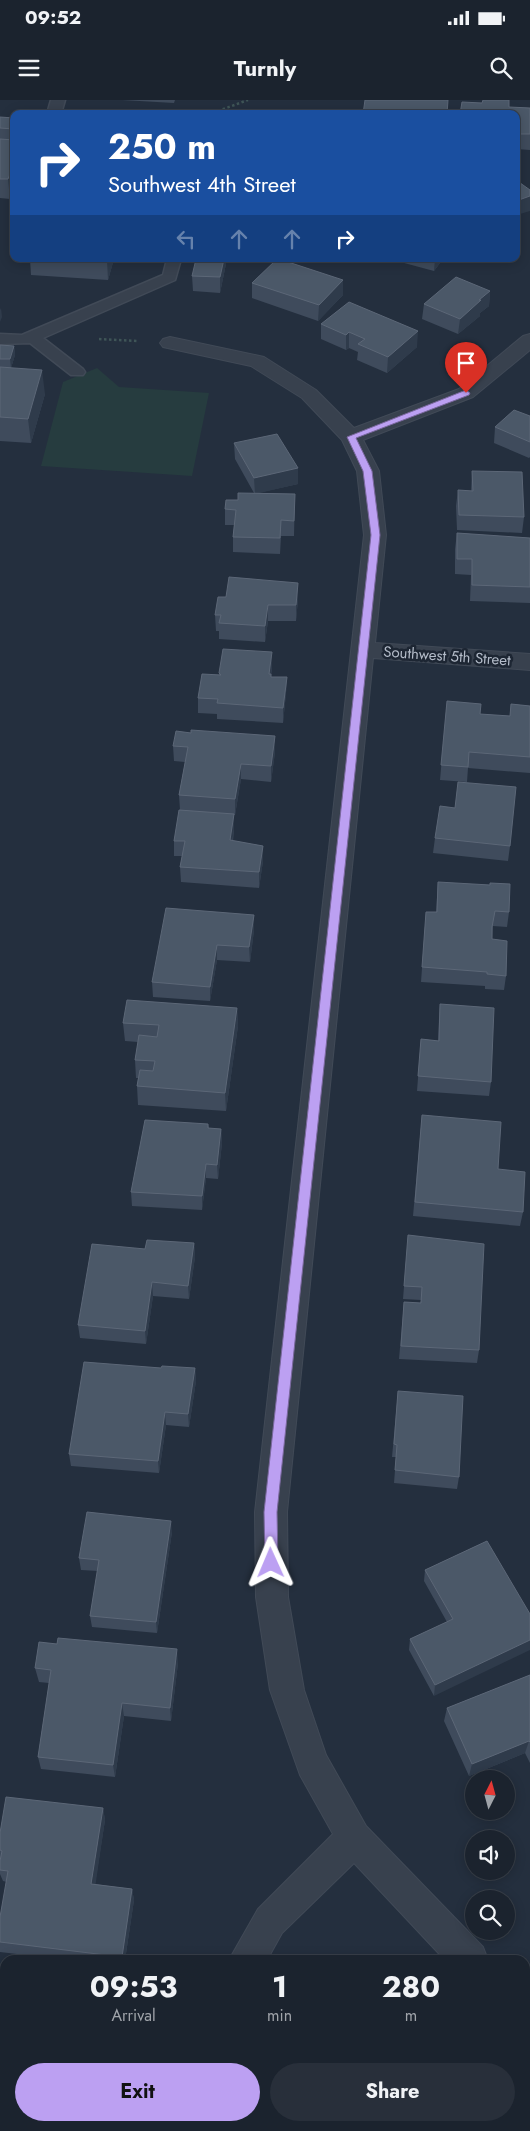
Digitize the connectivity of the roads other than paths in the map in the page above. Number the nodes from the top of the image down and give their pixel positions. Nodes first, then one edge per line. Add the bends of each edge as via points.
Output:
1 (173, 262) edge
2 (32, 337) junction
3 (0, 339) edge
4 (530, 340) edge
5 (170, 343) road end
6 (77, 372) dead end
7 (351, 437) junction
8 (364, 650) junction
9 (530, 662) edge
10 (354, 1838) junction
11 (250, 1955) edge
12 (465, 1955) edge

1 - 2 lane via 170,277
2 - 3 lane
2 - 6 lane
4 - 7 street via 466,393
5 - 7 street via 257,361 310,394
7 - 8 street via 368,471 375,535
8 - 9 street, Southwest 5th Street
8 - 10 street via 271,1512 272,1597 287,1690 312,1763
10 - 11 street via 270,1921
10 - 12 street

